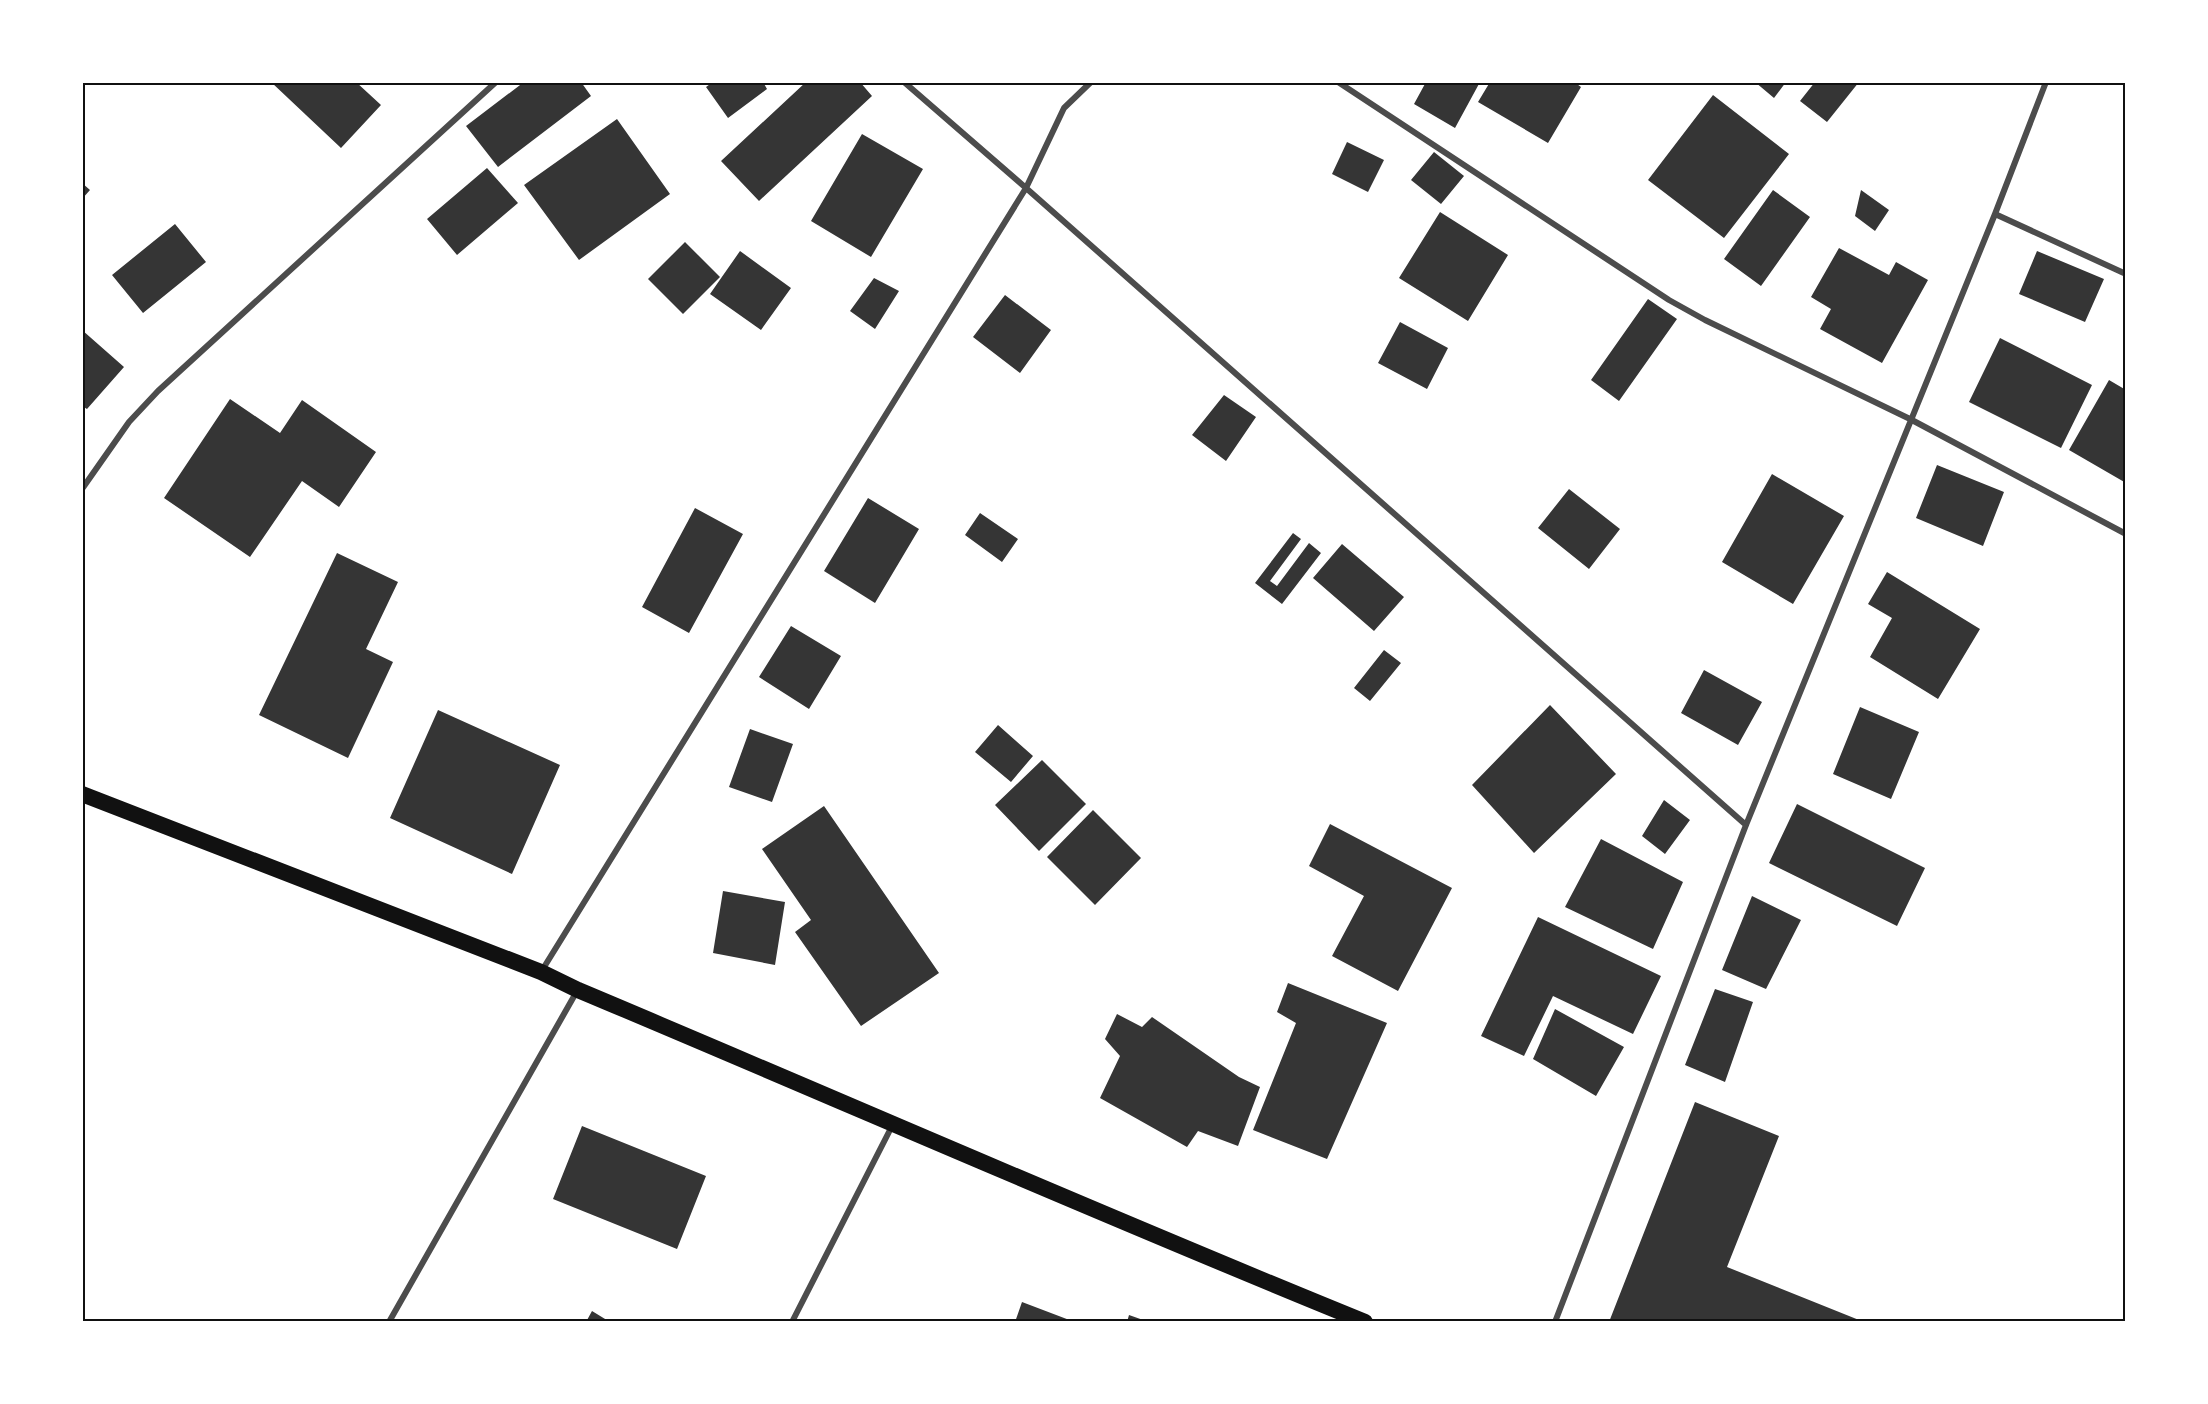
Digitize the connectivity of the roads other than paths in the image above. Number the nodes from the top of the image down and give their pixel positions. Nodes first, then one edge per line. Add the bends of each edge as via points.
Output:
1 (496, 82) edge
2 (904, 82) edge
3 (1091, 82) edge
4 (1338, 82) edge
5 (2046, 82) edge
6 (1026, 188) junction
7 (1995, 214) junction
8 (2126, 274) edge
9 (1910, 418) junction
10 (82, 489) edge
11 (2126, 534) edge
12 (82, 795) edge
13 (1746, 825) junction
14 (541, 972) junction
15 (578, 990) junction
16 (893, 1122) junction
17 (389, 1322) edge
18 (792, 1322) edge
19 (1365, 1322) edge
20 (1555, 1322) edge

1 - 10 street via 158,392 129,422
2 - 6 street
3 - 6 street via 1064,108
4 - 9 street via 1669,300
5 - 7 street
6 - 13 street
6 - 14 street
7 - 8 street
7 - 9 street
9 - 11 street
9 - 13 street
12 - 14 highway
13 - 20 street
14 - 15 highway
15 - 16 highway
15 - 17 street
16 - 18 street
16 - 19 highway

